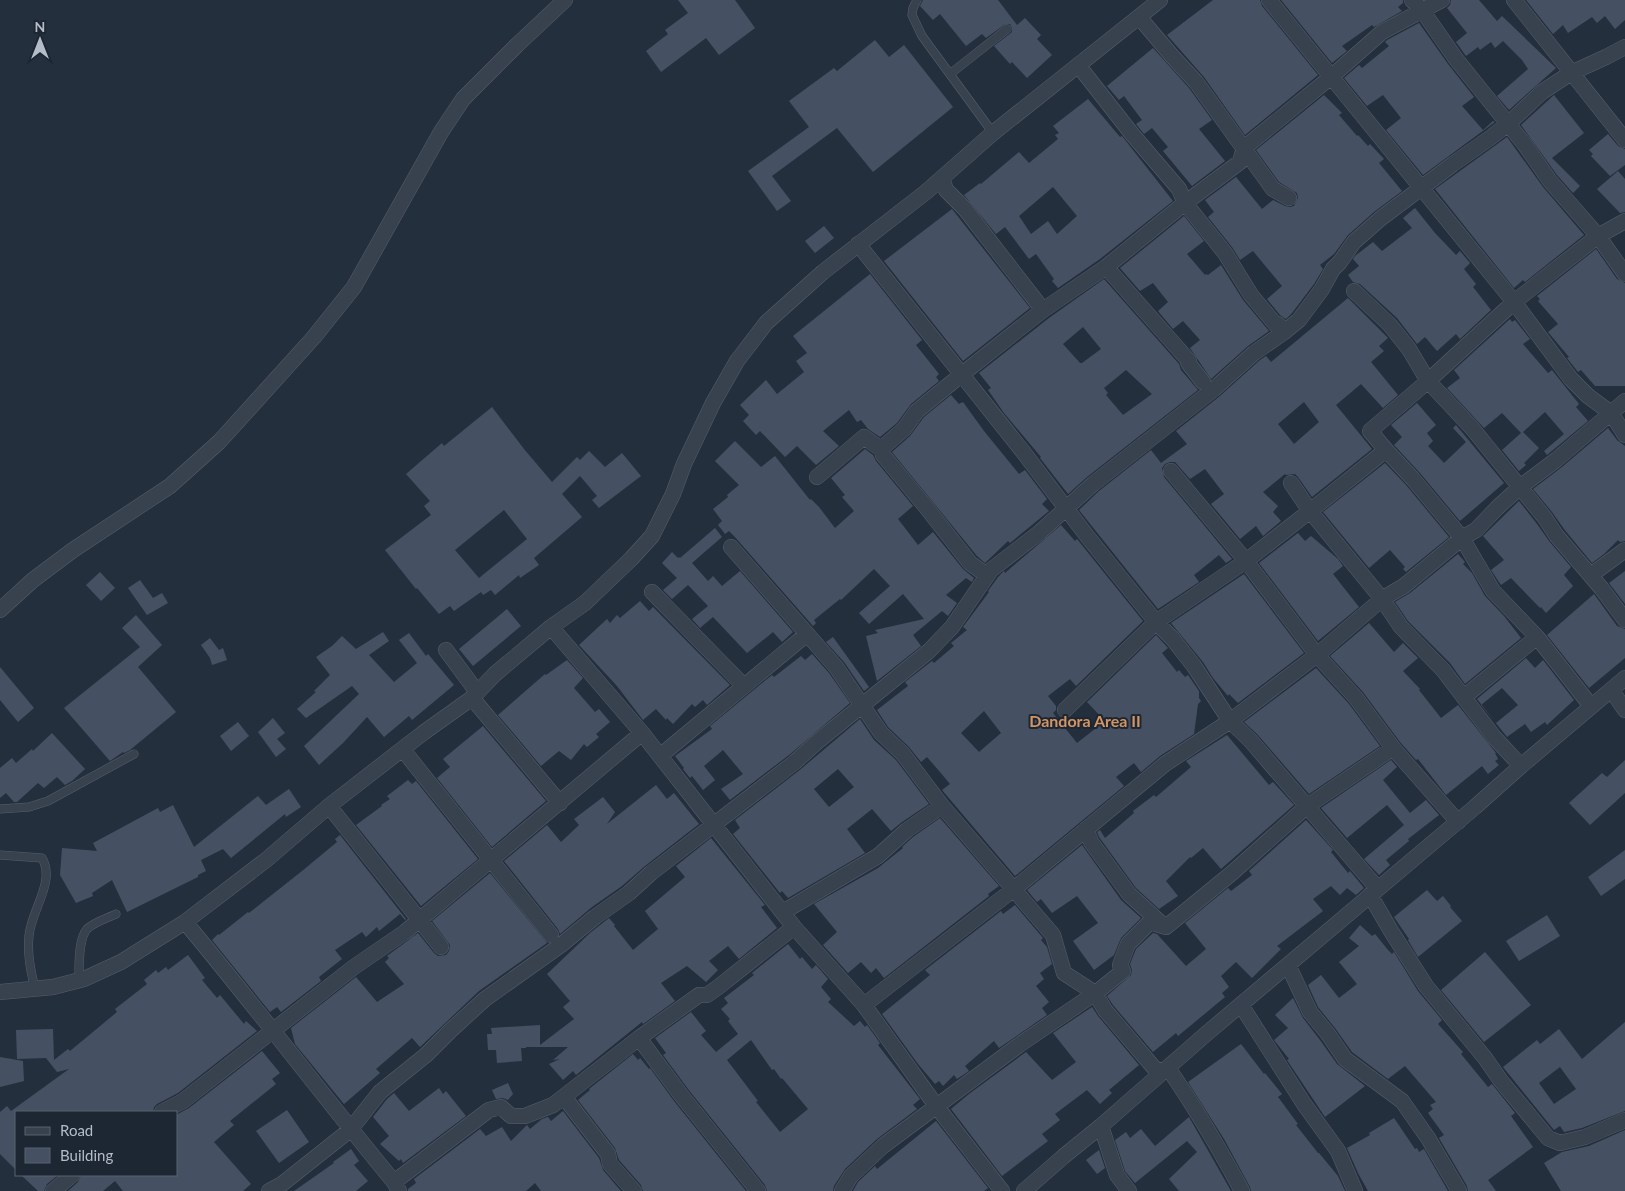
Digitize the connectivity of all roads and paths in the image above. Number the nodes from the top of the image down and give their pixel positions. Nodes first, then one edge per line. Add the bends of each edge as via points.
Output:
1 (565, 0) edge
2 (917, 0) edge
3 (1160, 0) edge
4 (1269, 0) edge
5 (1442, 0) edge
6 (1514, 0) edge
7 (1417, 5) edge
8 (1139, 17) junction
9 (1007, 29) dead end
10 (1625, 47) edge
11 (1078, 65) junction
12 (1571, 73) junction
13 (950, 74) junction
14 (1331, 77) junction
15 (1508, 124) junction
16 (993, 132) junction
17 (1625, 140) edge
18 (1244, 148) junction
19 (942, 178) junction
20 (1421, 188) junction
21 (1289, 198) dead end
22 (1186, 203) junction
23 (1625, 221) edge
24 (1598, 236) junction
25 (858, 244) junction
26 (1106, 267) junction
27 (1625, 274) edge
28 (1354, 290) dead end
29 (1514, 302) junction
30 (1043, 310) junction
31 (1282, 328) dead end
32 (961, 375) junction
33 (1428, 381) junction
34 (1203, 382) dead end
35 (1625, 402) edge
36 (1611, 412) junction
37 (1625, 435) edge
38 (881, 448) junction
39 (1386, 450) junction
40 (1171, 471) dead end
41 (817, 477) dead end
42 (1292, 483) dead end
43 (1520, 487) junction
44 (1066, 509) junction
45 (1310, 511) junction
46 (1462, 538) junction
47 (730, 547) dead end
48 (1625, 550) edge
49 (1246, 561) junction
50 (981, 571) dead end
51 (1591, 575) junction
52 (652, 592) dead end
53 (1382, 598) junction
54 (0, 610) edge
55 (1625, 620) edge
56 (1156, 622) junction
57 (551, 627) junction
58 (807, 634) junction
59 (1537, 638) junction
60 (446, 650) dead end
61 (1318, 655) junction
62 (1625, 678) edge
63 (744, 686) junction
64 (1612, 691) junction
65 (474, 695) junction
66 (1464, 697) junction
67 (863, 706) junction
68 (1591, 706) junction
69 (1065, 710) dead end
70 (1625, 710) edge
71 (1230, 720) junction
72 (642, 733) junction
73 (1393, 748) junction
74 (403, 750) junction
75 (134, 754) dead end
76 (660, 756) junction
77 (1521, 766) junction
78 (560, 803) junction
79 (329, 806) junction
80 (942, 806) junction
81 (1306, 807) junction
82 (0, 808) edge
83 (1458, 822) junction
84 (714, 825) junction
85 (1086, 829) junction
86 (0, 855) edge
87 (492, 861) junction
88 (1014, 889) junction
89 (1374, 892) junction
90 (783, 912) junction
91 (116, 914) dead end
92 (420, 919) junction
93 (185, 922) junction
94 (794, 927) junction
95 (1166, 927) junction
96 (551, 935) dead end
97 (441, 947) dead end
98 (1288, 965) junction
99 (79, 980) junction
100 (35, 990) junction
101 (0, 992) edge
102 (1096, 993) junction
103 (864, 1005) junction
104 (1241, 1005) junction
105 (273, 1030) junction
106 (639, 1038) junction
107 (1166, 1069) junction
108 (564, 1097) junction
109 (937, 1107) junction
110 (164, 1111) edge
111 (1625, 1120) edge
112 (1101, 1126) junction
113 (350, 1130) junction
114 (71, 1176) edge
115 (397, 1186) edge
116 (53, 1191) edge
117 (269, 1191) edge
118 (634, 1191) edge
119 (758, 1191) edge
120 (842, 1191) edge
121 (1002, 1191) edge
122 (1024, 1191) edge
123 (1129, 1191) edge
124 (1242, 1191) edge
125 (1355, 1191) edge
126 (1459, 1191) edge

1 - 54 street via 463,100 441,132 354,287 314,337 219,442 170,486 73,550
2 - 13 lane via 912,15 922,36
3 - 8 street
4 - 14 street
5 - 7 street
6 - 12 street
7 - 14 street
7 - 15 street
8 - 11 street
8 - 18 street via 1196,82
9 - 13 lane
10 - 12 street
11 - 16 street
11 - 22 street via 1179,189
12 - 15 street via 1542,92
12 - 17 street
13 - 16 lane
14 - 18 street
14 - 20 street
15 - 20 street
15 - 24 street via 1550,181
16 - 19 street
18 - 21 street via 1273,189
18 - 22 street via 1240,162
19 - 25 street
19 - 30 street via 946,190 965,209
20 - 29 street
20 - 44 street via 1354,242 1332,268 1322,289 1298,320 1092,484
22 - 26 street
22 - 31 street via 1225,253 1251,295
23 - 24 street
24 - 27 street
24 - 29 street
25 - 32 street
25 - 57 street via 766,323 737,361 712,403 652,536 585,603
26 - 30 street
26 - 34 street via 1189,361
28 - 33 street via 1390,325
29 - 33 street
29 - 36 street via 1571,379
30 - 32 street
32 - 38 street via 916,411 904,429
32 - 44 street
33 - 39 street via 1370,431
33 - 43 street
35 - 36 street
36 - 37 street
36 - 43 street
38 - 41 street via 864,437
38 - 50 street via 883,455 970,563
39 - 45 street
39 - 46 street
40 - 49 street
42 - 45 street
43 - 46 street via 1476,530
43 - 51 street
44 - 56 street
44 - 67 street via 991,570 952,627 929,651
45 - 49 street
45 - 53 street
46 - 53 street via 1404,586
46 - 59 street via 1493,591
47 - 58 street
48 - 51 street
49 - 56 street
49 - 61 street
51 - 55 street
52 - 63 street
53 - 61 street
53 - 66 street via 1401,627
56 - 69 street
56 - 71 street via 1194,666
57 - 65 street
57 - 72 street
58 - 63 street
58 - 67 street via 836,667
59 - 66 street
59 - 68 street
60 - 65 street
61 - 71 street
61 - 73 street via 1356,698
62 - 64 street
63 - 76 street
64 - 68 street
64 - 70 street
65 - 74 street
65 - 78 street
66 - 77 street
67 - 80 street
67 - 84 street
68 - 77 street
71 - 81 street
71 - 85 street via 1165,764
72 - 76 street
72 - 78 street
73 - 81 street
73 - 83 street
74 - 79 street
74 - 87 street
75 - 82 lane via 48,801 30,807
76 - 84 street
77 - 83 street
78 - 87 street
79 - 92 street
79 - 93 street via 266,860
80 - 88 street
80 - 90 street via 906,830 878,856
81 - 89 street
81 - 95 street
83 - 89 street
84 - 90 street
84 - 113 street via 561,945 485,999 426,1055 380,1092
85 - 88 street
85 - 95 street via 1091,842 1129,894
86 - 100 lane via 42,858 47,866 29,936 29,962
87 - 92 street
87 - 96 street
88 - 102 street via 1053,935 1064,974
88 - 103 street
89 - 98 street
89 - 111 street via 1391,931 1426,986 1548,1138 1560,1143 1585,1137
90 - 94 street
91 - 99 lane via 84,933
92 - 97 street
92 - 105 street
93 - 99 street via 121,962
93 - 105 street
94 - 103 street
94 - 106 street via 717,988 699,995
95 - 102 street via 1150,922 1128,944 1120,965 1123,971
98 - 104 street
98 - 126 street via 1310,1012 1345,1058 1402,1101
99 - 100 street
100 - 101 street
102 - 107 street via 1154,1069
102 - 109 street
103 - 109 street
104 - 107 street
104 - 125 street via 1338,1151
105 - 110 street via 183,1101
105 - 113 street
106 - 108 street
106 - 119 street
107 - 112 street
107 - 124 street via 1190,1100
108 - 115 street via 525,1116 511,1116 501,1107 489,1110
108 - 118 street via 608,1154 610,1164
109 - 120 street via 883,1146 851,1176
109 - 121 street
112 - 122 street
112 - 123 street via 1117,1176
113 - 115 street
113 - 117 street
114 - 116 street

